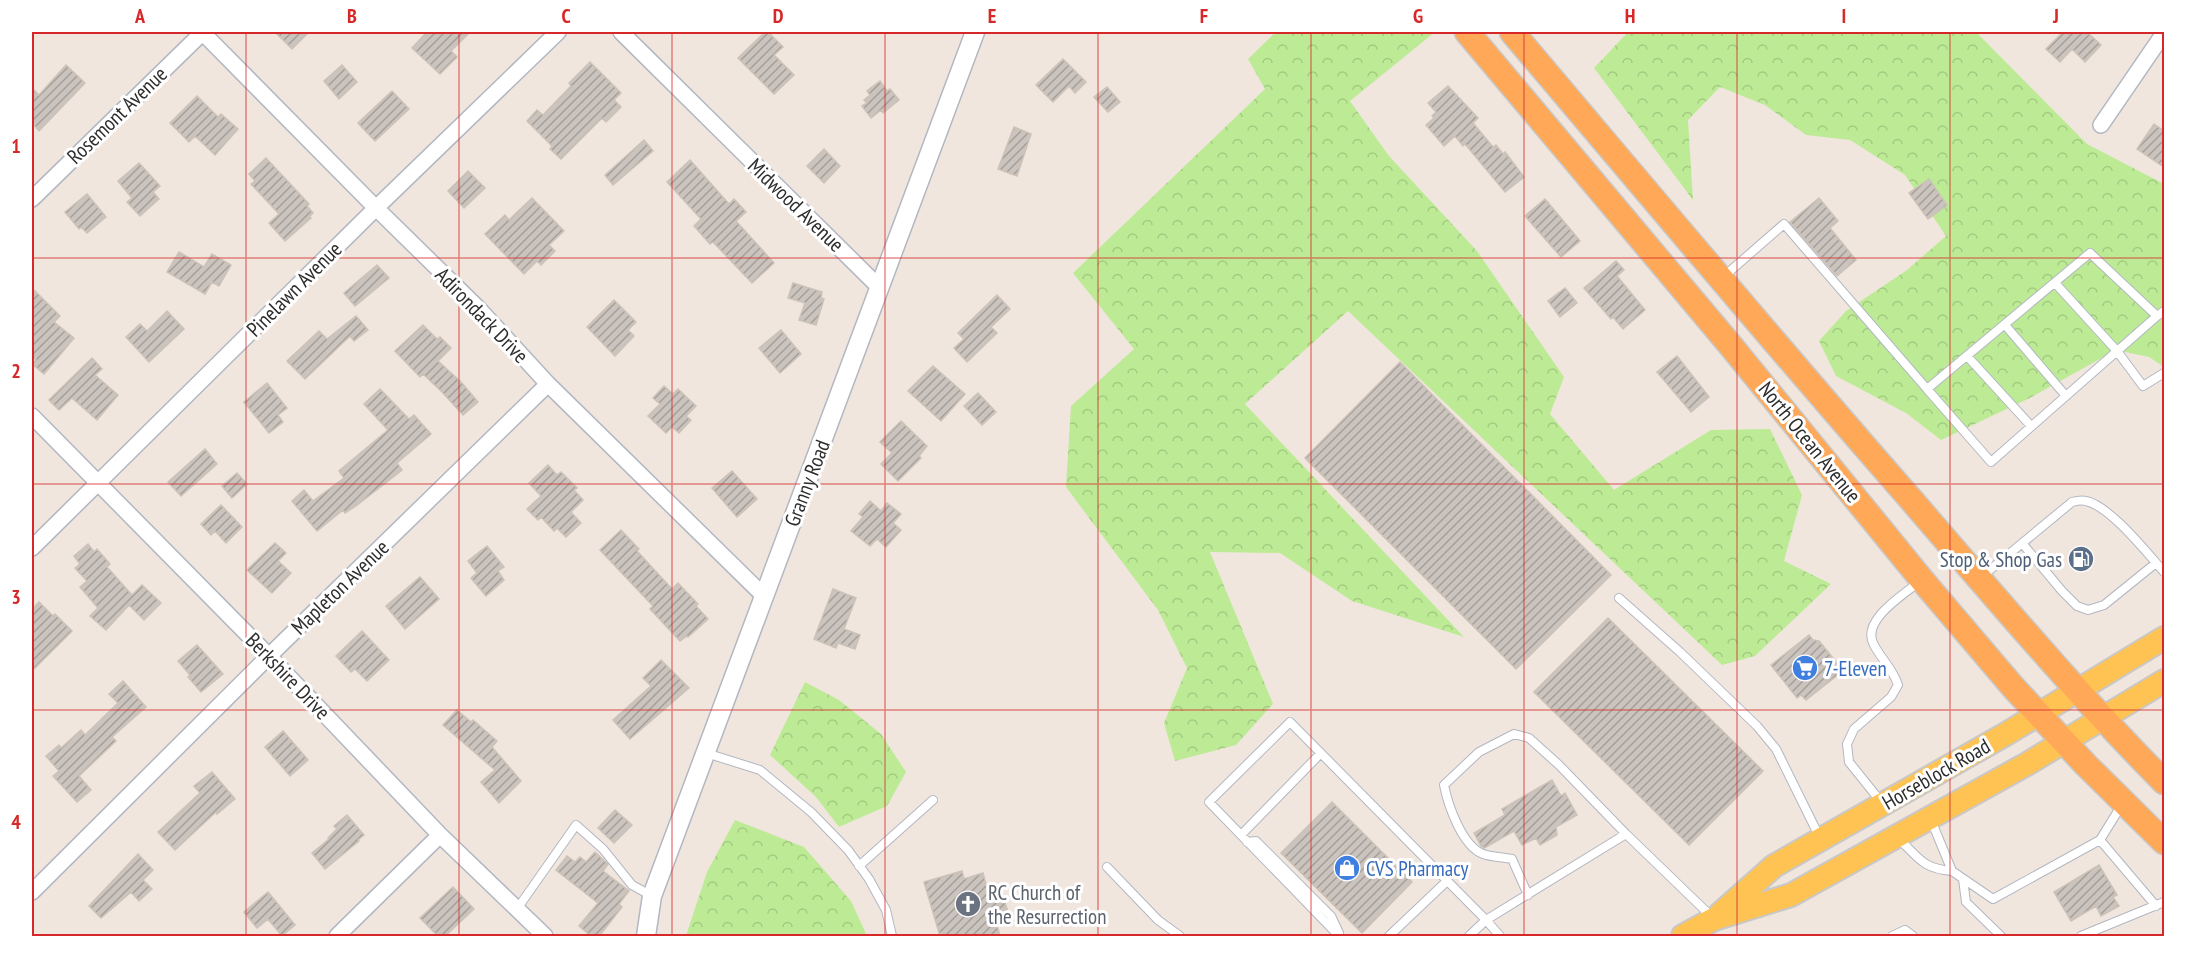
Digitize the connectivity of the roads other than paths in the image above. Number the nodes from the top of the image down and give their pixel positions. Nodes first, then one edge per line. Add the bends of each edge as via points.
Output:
1 (203, 32) edge
2 (558, 32) edge
3 (621, 32) edge
4 (975, 32) edge
5 (1467, 32) edge
6 (1512, 32) edge
7 (2164, 33) edge
8 (2101, 125) dead end
9 (32, 199) edge
10 (375, 208) junction
11 (1721, 279) junction
12 (2055, 282) junction
13 (880, 288) junction
14 (2161, 314) edge
15 (2005, 325) junction
16 (2117, 351) junction
17 (1967, 356) junction
18 (2164, 373) edge
19 (548, 384) junction
20 (1927, 389) junction
21 (2066, 396) junction
22 (32, 416) edge
23 (2031, 426) junction
24 (98, 484) junction
25 (2022, 543) junction
26 (32, 548) edge
27 (2156, 563) junction
28 (2164, 572) edge
29 (1979, 579) junction
30 (1922, 580) junction
31 (765, 597) junction
32 (1619, 598) dead end
33 (2164, 638) edge
34 (269, 656) junction
35 (2164, 681) edge
36 (2076, 691) junction
37 (2037, 714) junction
38 (2102, 719) junction
39 (2063, 742) junction
40 (706, 753) junction
41 (1321, 753) junction
42 (2164, 782) edge
43 (933, 800) dead end
44 (2123, 803) junction
45 (1883, 804) junction
46 (1930, 819) junction
47 (1626, 834) junction
48 (440, 835) junction
49 (1897, 837) junction
50 (1244, 838) junction
51 (1821, 840) junction
52 (2100, 840) junction
53 (2164, 842) edge
54 (859, 866) junction
55 (1107, 867) dead end
56 (1952, 871) junction
57 (1964, 879) junction
58 (1447, 881) junction
59 (32, 892) edge
60 (1528, 895) junction
61 (652, 896) junction
62 (2160, 904) edge
63 (517, 909) junction
64 (1714, 919) junction
65 (1486, 920) junction
66 (1905, 930) junction
67 (337, 936) edge
68 (545, 936) edge
69 (645, 936) edge
70 (892, 936) edge
71 (1180, 936) edge
72 (1340, 936) edge
73 (1389, 936) edge
74 (1469, 936) edge
75 (1500, 936) edge
76 (1683, 936) edge
77 (1892, 936) edge
78 (1899, 936) edge
79 (1913, 936) edge
80 (2001, 936) edge
81 (2081, 936) edge

1 - 9 street, Rosemont Avenue
1 - 10 street, Adirondack Drive
2 - 10 street, Pinelawn Avenue
3 - 13 street, Midwood Avenue
4 - 13 street, Granny Road
5 - 30 highway, North Ocean Avenue
6 - 11 highway, North Ocean Avenue
7 - 8 street
10 - 19 street, Adirondack Drive via 479,309
10 - 24 street, Pinelawn Avenue
11 - 20 lane via 1784,224
11 - 29 highway, North Ocean Avenue
12 - 14 lane via 2090,253
12 - 15 lane
12 - 16 lane
13 - 31 street, Granny Road
14 - 16 lane
15 - 17 lane
15 - 21 lane
16 - 18 lane via 2143,386
16 - 21 lane
17 - 20 lane
17 - 23 lane
19 - 31 street, Adirondack Drive
19 - 34 street, Mapleton Avenue
20 - 23 lane via 1991,462
21 - 23 lane
22 - 24 street, Berkshire Drive
24 - 26 street, Pinelawn Avenue
24 - 34 street, Berkshire Drive
25 - 27 lane via 2072,502 2086,501 2105,511
25 - 27 lane via 2062,591 2077,606 2088,610 2104,605
25 - 29 lane
27 - 28 lane
29 - 36 highway, North Ocean Avenue
30 - 37 highway, North Ocean Avenue
30 - 45 lane via 1879,614 1871,628 1872,643 1895,674 1898,685 1891,698 1854,729 1847,744 1849,762
31 - 40 street, Granny Road
32 - 51 lane via 1757,726 1776,749
33 - 36 main road, Horseblock Road
34 - 48 street, Berkshire Drive
34 - 59 street, Mapleton Avenue
35 - 38 main road, Horseblock Road
36 - 37 main road, Horseblock Road
36 - 38 highway, North Ocean Avenue
37 - 39 highway, North Ocean Avenue
37 - 45 main road, Horseblock Road
38 - 39 main road, Horseblock Road
38 - 42 highway, North Ocean Avenue
39 - 44 highway, North Ocean Avenue
39 - 46 main road, Horseblock Road
40 - 54 lane via 760,770 812,812
40 - 61 street, Granny Road
41 - 50 lane
41 - 50 lane via 1290,722 1209,802
41 - 58 lane
43 - 54 lane
44 - 52 lane
44 - 53 highway, North Ocean Avenue
45 - 51 main road, Horseblock Road
46 - 49 main road, Horseblock Road
46 - 56 lane
47 - 60 lane
47 - 60 lane via 1528,738 1514,734 1479,753 1444,784 1447,801 1473,847 1483,854 1512,859
47 - 64 lane
48 - 63 street, Berkshire Drive
48 - 67 street
49 - 56 lane via 1934,870
49 - 64 main road, Horseblock Road via 1791,895
50 - 72 lane
51 - 64 main road, Horseblock Road via 1774,866
52 - 57 lane via 1993,899
52 - 62 lane
54 - 70 lane via 886,910
55 - 71 lane via 1158,920
56 - 57 lane
57 - 80 lane via 1966,902
58 - 65 lane
58 - 73 lane
60 - 65 lane
61 - 63 lane via 632,885 603,849 576,825
61 - 69 street, Granny Road
62 - 81 lane
63 - 68 street, Berkshire Drive
64 - 76 main road, Horseblock Road
65 - 74 lane
65 - 75 lane
66 - 77 lane
66 - 78 lane
66 - 79 lane

